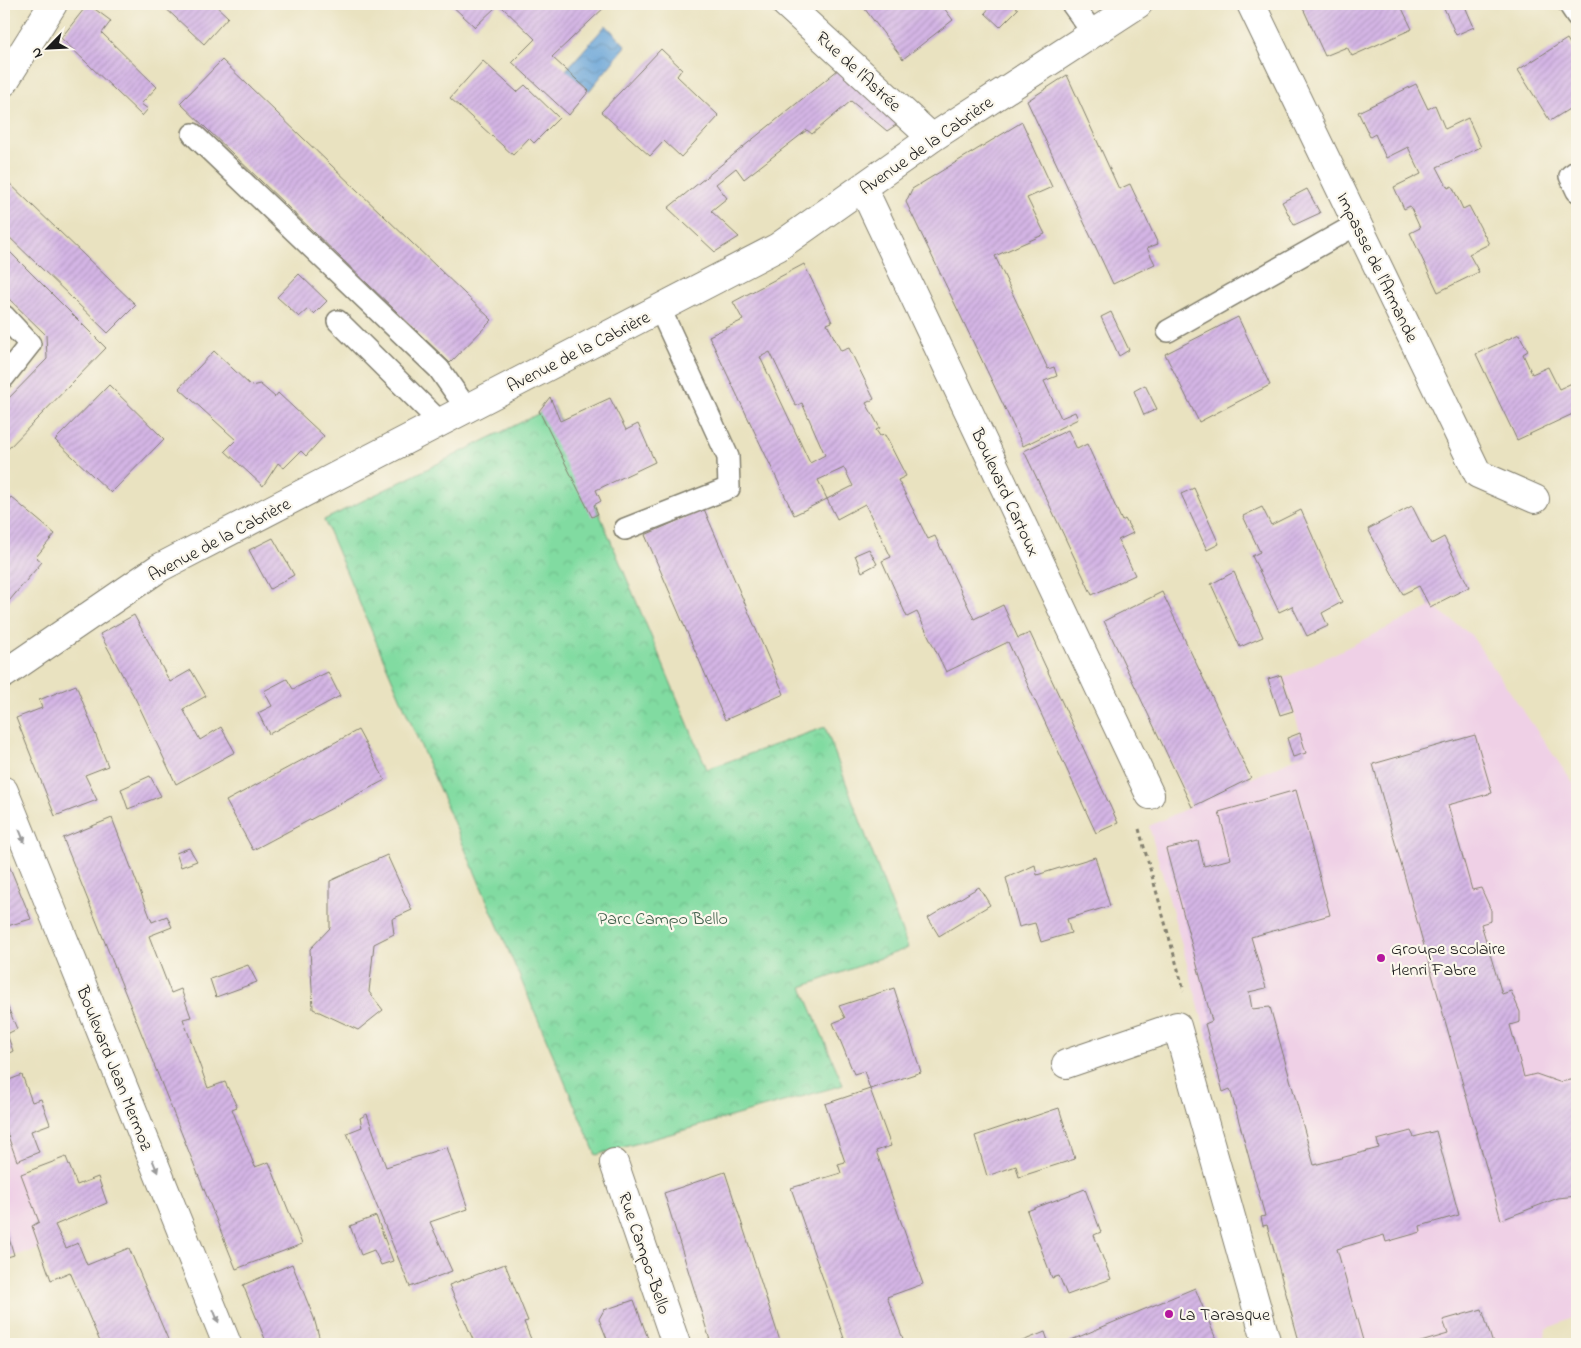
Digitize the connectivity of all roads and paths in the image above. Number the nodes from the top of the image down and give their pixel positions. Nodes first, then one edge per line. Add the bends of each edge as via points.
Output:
1 (52, 4) edge
2 (786, 4) edge
3 (1072, 4) edge
4 (1138, 4) edge
5 (1251, 4) edge
6 (1569, 4) edge
7 (1577, 16) edge
8 (1093, 33) junction
9 (4, 82) edge
10 (193, 134) dead end
11 (932, 138) junction
12 (1577, 171) edge
13 (863, 188) junction
14 (1577, 191) edge
15 (1357, 224) junction
16 (660, 309) junction
17 (4, 316) edge
18 (338, 322) dead end
19 (1168, 331) dead end
20 (4, 377) edge
21 (467, 409) junction
22 (441, 423) junction
23 (1535, 500) dead end
24 (625, 528) dead end
25 (4, 674) edge
26 (4, 791) edge
27 (1150, 795) dead end
28 (1066, 1064) dead end
29 (614, 1163) dead end
30 (227, 1344) edge
31 (676, 1344) edge
32 (1267, 1344) edge

1 - 9 street
2 - 11 street, Rue de l'Astrée
3 - 8 lane
4 - 8 street, Avenue de la Cabrière
5 - 15 street, Impasse de l'Armande
6 - 7 lane
8 - 11 street, Avenue de la Cabrière
10 - 21 lane via 439,369
11 - 13 street, Avenue de la Cabrière
12 - 14 lane via 1570,176
13 - 16 street, Avenue de la Cabrière via 778,248
13 - 27 street, Boulevard Cartoux
15 - 19 lane
15 - 23 street, Impasse de l'Armande via 1478,474
16 - 21 street, Avenue de la Cabrière
16 - 24 lane via 728,457 729,488
17 - 20 lane via 30,344
18 - 22 lane
21 - 22 street, Avenue de la Cabrière
22 - 25 street, Avenue de la Cabrière via 159,568
26 -> 30 street, Boulevard Jean Mermoz
28 - 32 street via 1178,1026
29 - 31 street, Rue Campo-Bello

